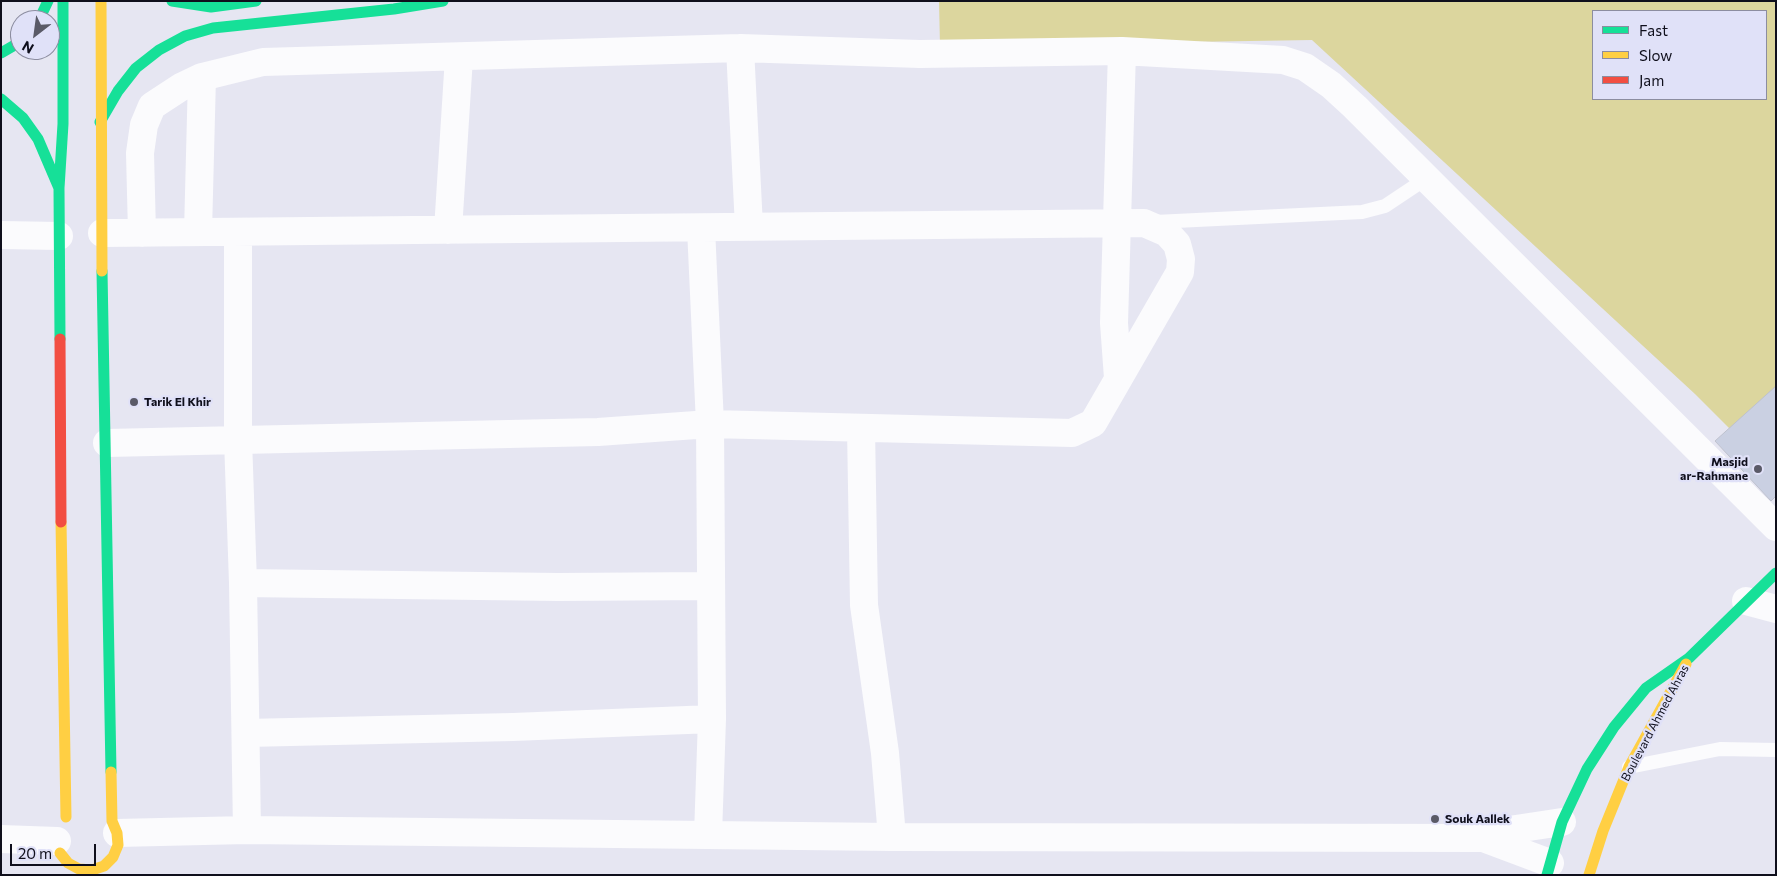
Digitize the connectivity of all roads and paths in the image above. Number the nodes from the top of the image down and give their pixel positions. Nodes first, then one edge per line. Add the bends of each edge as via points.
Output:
1 (63, 1) edge
2 (101, 1) edge
3 (172, 1) edge
4 (256, 1) edge
5 (443, 1) edge
6 (740, 48) junction
7 (1122, 51) junction
8 (459, 57) junction
9 (202, 77) junction
10 (1, 99) edge
11 (100, 122) junction
12 (1427, 178) junction
13 (59, 188) junction
14 (1117, 223) junction
15 (1144, 223) junction
16 (749, 227) junction
17 (701, 228) junction
18 (448, 230) junction
19 (198, 232) junction
20 (238, 232) junction
21 (102, 233) junction
22 (142, 233) junction
23 (1, 235) edge
24 (60, 236) junction
25 (1118, 378) junction
26 (710, 424) junction
27 (861, 428) junction
28 (238, 439) junction
29 (107, 443) junction
30 (1776, 527) edge
31 (1776, 573) edge
32 (243, 583) junction
33 (710, 586) junction
34 (1746, 601) junction
35 (1776, 609) edge
36 (1689, 658) junction
37 (712, 719) junction
38 (246, 732) junction
39 (1776, 750) edge
40 (1629, 767) junction
41 (81, 810) dead end
42 (98, 811) dead end
43 (1566, 823) junction
44 (247, 830) junction
45 (708, 835) junction
46 (61, 837) junction
47 (114, 837) junction
48 (892, 837) junction
49 (1483, 838) junction
50 (1, 839) edge
51 (1554, 868) edge
52 (1587, 873) edge
53 (60, 875) edge
54 (113, 875) edge

1 - 13 main road via 63,124
2 - 11 main road
3 - 4 main road via 211,7
5 - 11 main road via 213,28 185,36 136,68
6 - 7 street via 920,54
6 - 8 street
6 - 16 street
7 - 12 street via 1283,60 1305,67 1331,85
7 - 14 street
8 - 9 street via 263,62
8 - 18 street
9 - 19 street
9 - 22 street via 164,97 152,106 148,114 140,153
10 - 13 main road via 23,118 38,139
11 - 21 main road
12 - 15 lane via 1384,206 1362,212
12 - 30 street
13 - 24 main road
14 - 15 street
14 - 16 street
14 - 25 street via 1114,323
15 - 25 street via 1167,233 1177,244 1180,272
16 - 17 street
17 - 18 street
17 - 26 street
18 - 20 street
19 - 20 street
19 - 22 street
20 - 28 street
21 - 22 street
21 - 29 main road
23 - 24 street
24 - 46 main road
25 - 27 street via 1093,423 1072,433
26 - 27 street
26 - 28 street via 598,432
26 - 33 street
27 - 48 street via 864,605 885,753
28 - 29 street
28 - 32 street
29 - 47 main road
31 - 34 main road, Boulevard Ahmed Ahras
32 - 33 street
32 - 38 street
33 - 37 street
34 - 35 street
34 - 36 main road, Boulevard Ahmed Ahras
36 - 40 main road, Boulevard Ahmed Ahras
36 - 43 main road, Boulevard Ahmed Ahras via 1646,688 1614,727 1586,769
37 - 38 street
37 - 45 street
38 - 44 street
39 - 40 lane via 1720,749
40 - 52 main road, Boulevard Ahmed Ahras via 1599,830
41 - 46 main road
42 - 47 main road
43 - 49 street via 1509,830
43 - 51 main road, Boulevard Ahmed Ahras
44 - 45 street
44 - 47 street
45 - 48 street
46 - 47 main road via 68,863 79,869 92,870 104,866
46 - 50 street
46 - 53 main road
47 - 54 main road
48 - 49 street
49 - 51 street

